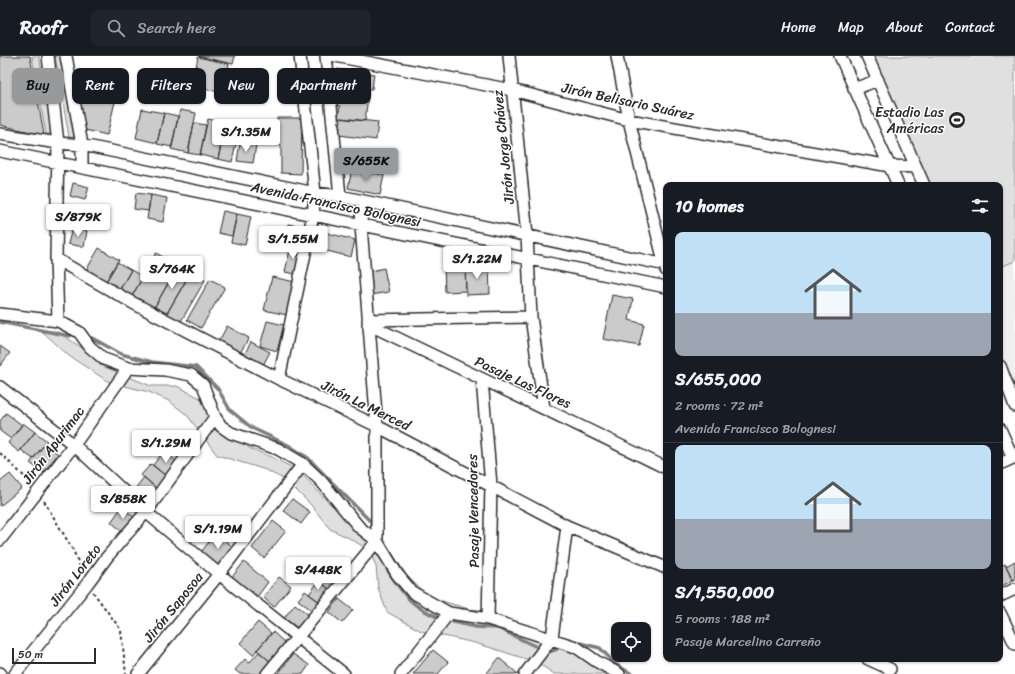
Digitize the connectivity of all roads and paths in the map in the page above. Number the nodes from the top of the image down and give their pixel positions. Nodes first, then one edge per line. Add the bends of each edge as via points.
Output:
1 (48, 56) edge
2 (66, 56) edge
3 (300, 56) edge
4 (326, 56) edge
5 (335, 56) edge
6 (509, 56) edge
7 (617, 56) edge
8 (840, 56) edge
9 (867, 56) edge
10 (878, 80) junction
11 (854, 88) junction
12 (512, 90) junction
13 (629, 120) junction
14 (0, 134) edge
15 (58, 143) junction
16 (82, 145) junction
17 (0, 151) edge
18 (59, 162) junction
19 (890, 166) junction
20 (82, 167) junction
21 (916, 167) junction
22 (897, 182) edge
23 (923, 182) edge
24 (316, 192) junction
25 (340, 196) junction
26 (362, 201) junction
27 (313, 215) junction
28 (360, 226) junction
29 (527, 234) junction
30 (663, 255) edge
31 (527, 258) junction
32 (56, 259) junction
33 (663, 266) edge
34 (663, 286) edge
35 (0, 314) edge
36 (531, 317) junction
37 (58, 321) junction
38 (368, 322) junction
39 (128, 368) junction
40 (279, 379) junction
41 (482, 380) junction
42 (1003, 382) edge
43 (0, 387) edge
44 (1005, 393) edge
45 (1015, 406) edge
46 (544, 408) junction
47 (215, 417) junction
48 (377, 426) junction
49 (1003, 435) edge
50 (74, 445) junction
51 (0, 453) edge
52 (1014, 458) edge
53 (1003, 463) edge
54 (303, 464) junction
55 (663, 467) edge
56 (491, 485) junction
57 (38, 490) junction
58 (146, 512) junction
59 (567, 526) junction
60 (0, 540) edge
61 (377, 541) junction
62 (663, 567) edge
63 (220, 574) junction
64 (87, 584) junction
65 (1015, 589) edge
66 (1003, 595) edge
67 (449, 613) junction
68 (488, 619) junction
69 (1003, 619) edge
70 (299, 636) junction
71 (552, 638) junction
72 (1015, 644) edge
73 (876, 662) edge
74 (888, 667) edge
75 (15, 674) edge
76 (126, 674) edge
77 (138, 674) edge
78 (267, 674) edge
79 (344, 674) edge
80 (401, 674) edge
81 (525, 674) edge
82 (619, 674) edge

1 - 15 street
2 - 16 street
3 - 24 street
4 - 25 street
5 - 12 street, Jirón Belisario Suárez
6 - 12 street, Jirón Jorge Chávez
7 - 13 street
8 - 11 street
9 - 10 street
10 - 11 street
10 - 21 street
11 - 19 street
12 - 13 street, Jirón Belisario Suárez
12 - 29 street, Jirón Jorge Chávez
13 - 19 street, Jirón Belisario Suárez
13 - 30 street
14 - 15 street, Avenida Francisco Bolognesi
15 - 16 street, Avenida Francisco Bolognesi
15 - 18 street
16 - 20 street
16 - 24 street, Avenida Francisco Bolognesi
17 - 18 street, Avenida Francisco Bolognesi
18 - 20 street, Avenida Francisco Bolognesi
18 - 32 street
19 - 21 street, Jirón Belisario Suárez
19 - 22 street
20 - 27 street, Avenida Francisco Bolognesi
21 - 23 street
24 - 25 street, Avenida Francisco Bolognesi
24 - 27 street
25 - 26 street, Avenida Francisco Bolognesi
26 - 28 street
26 - 29 street, Avenida Francisco Bolognesi
27 - 28 street, Avenida Francisco Bolognesi
27 - 40 street
28 - 31 street, Avenida Francisco Bolognesi
28 - 38 street
29 - 31 street, Jirón Jorge Chávez
29 - 33 street, Avenida Francisco Bolognesi
31 - 34 street, Avenida Francisco Bolognesi
31 - 36 street, Jirón Jorge Chávez
32 - 37 street
32 - 40 street, Jirón La Merced
35 - 37 street
36 - 38 street
36 - 46 street, Jirón Jorge Chávez
37 - 39 street via 79,332 104,359
38 - 41 street, Pasaje Las Flores
38 - 48 street
39 - 47 street via 165,370 191,375 203,385
39 - 50 street, Jirón Apurimac
40 - 48 street, Jirón La Merced
41 - 46 street, Pasaje Las Flores
41 - 56 street, Pasaje Vencedores
42 - 44 street
43 - 50 street
44 - 45 street
46 - 55 street, Pasaje Las Flores
47 - 54 street via 221,426 231,433 278,449
47 - 58 street, Jirón Loreto
48 - 56 street, Jirón La Merced
48 - 61 street
49 - 52 street
50 - 57 street, Jirón Apurimac
50 - 58 street
51 - 57 path
52 - 53 street
54 - 61 street via 321,481 359,527
54 - 63 street, Jirón Saposoa
56 - 59 street, Jirón La Merced
56 - 68 street, Pasaje Vencedores
57 - 60 street, Jirón Apurimac
57 - 64 path via 73,550
58 - 63 street
58 - 64 street, Jirón Loreto
59 - 62 street, Jirón La Merced
59 - 71 street
61 - 67 street via 397,574 412,592
61 - 70 street
63 - 70 street
63 - 77 street, Jirón Saposoa
64 - 75 street, Jirón Loreto
64 - 76 path via 121,630
65 - 66 street
67 - 68 street
67 - 80 street
68 - 71 street
69 - 72 street
70 - 78 street
70 - 79 street
71 - 81 street
71 - 82 street via 576,647
73 - 74 street

